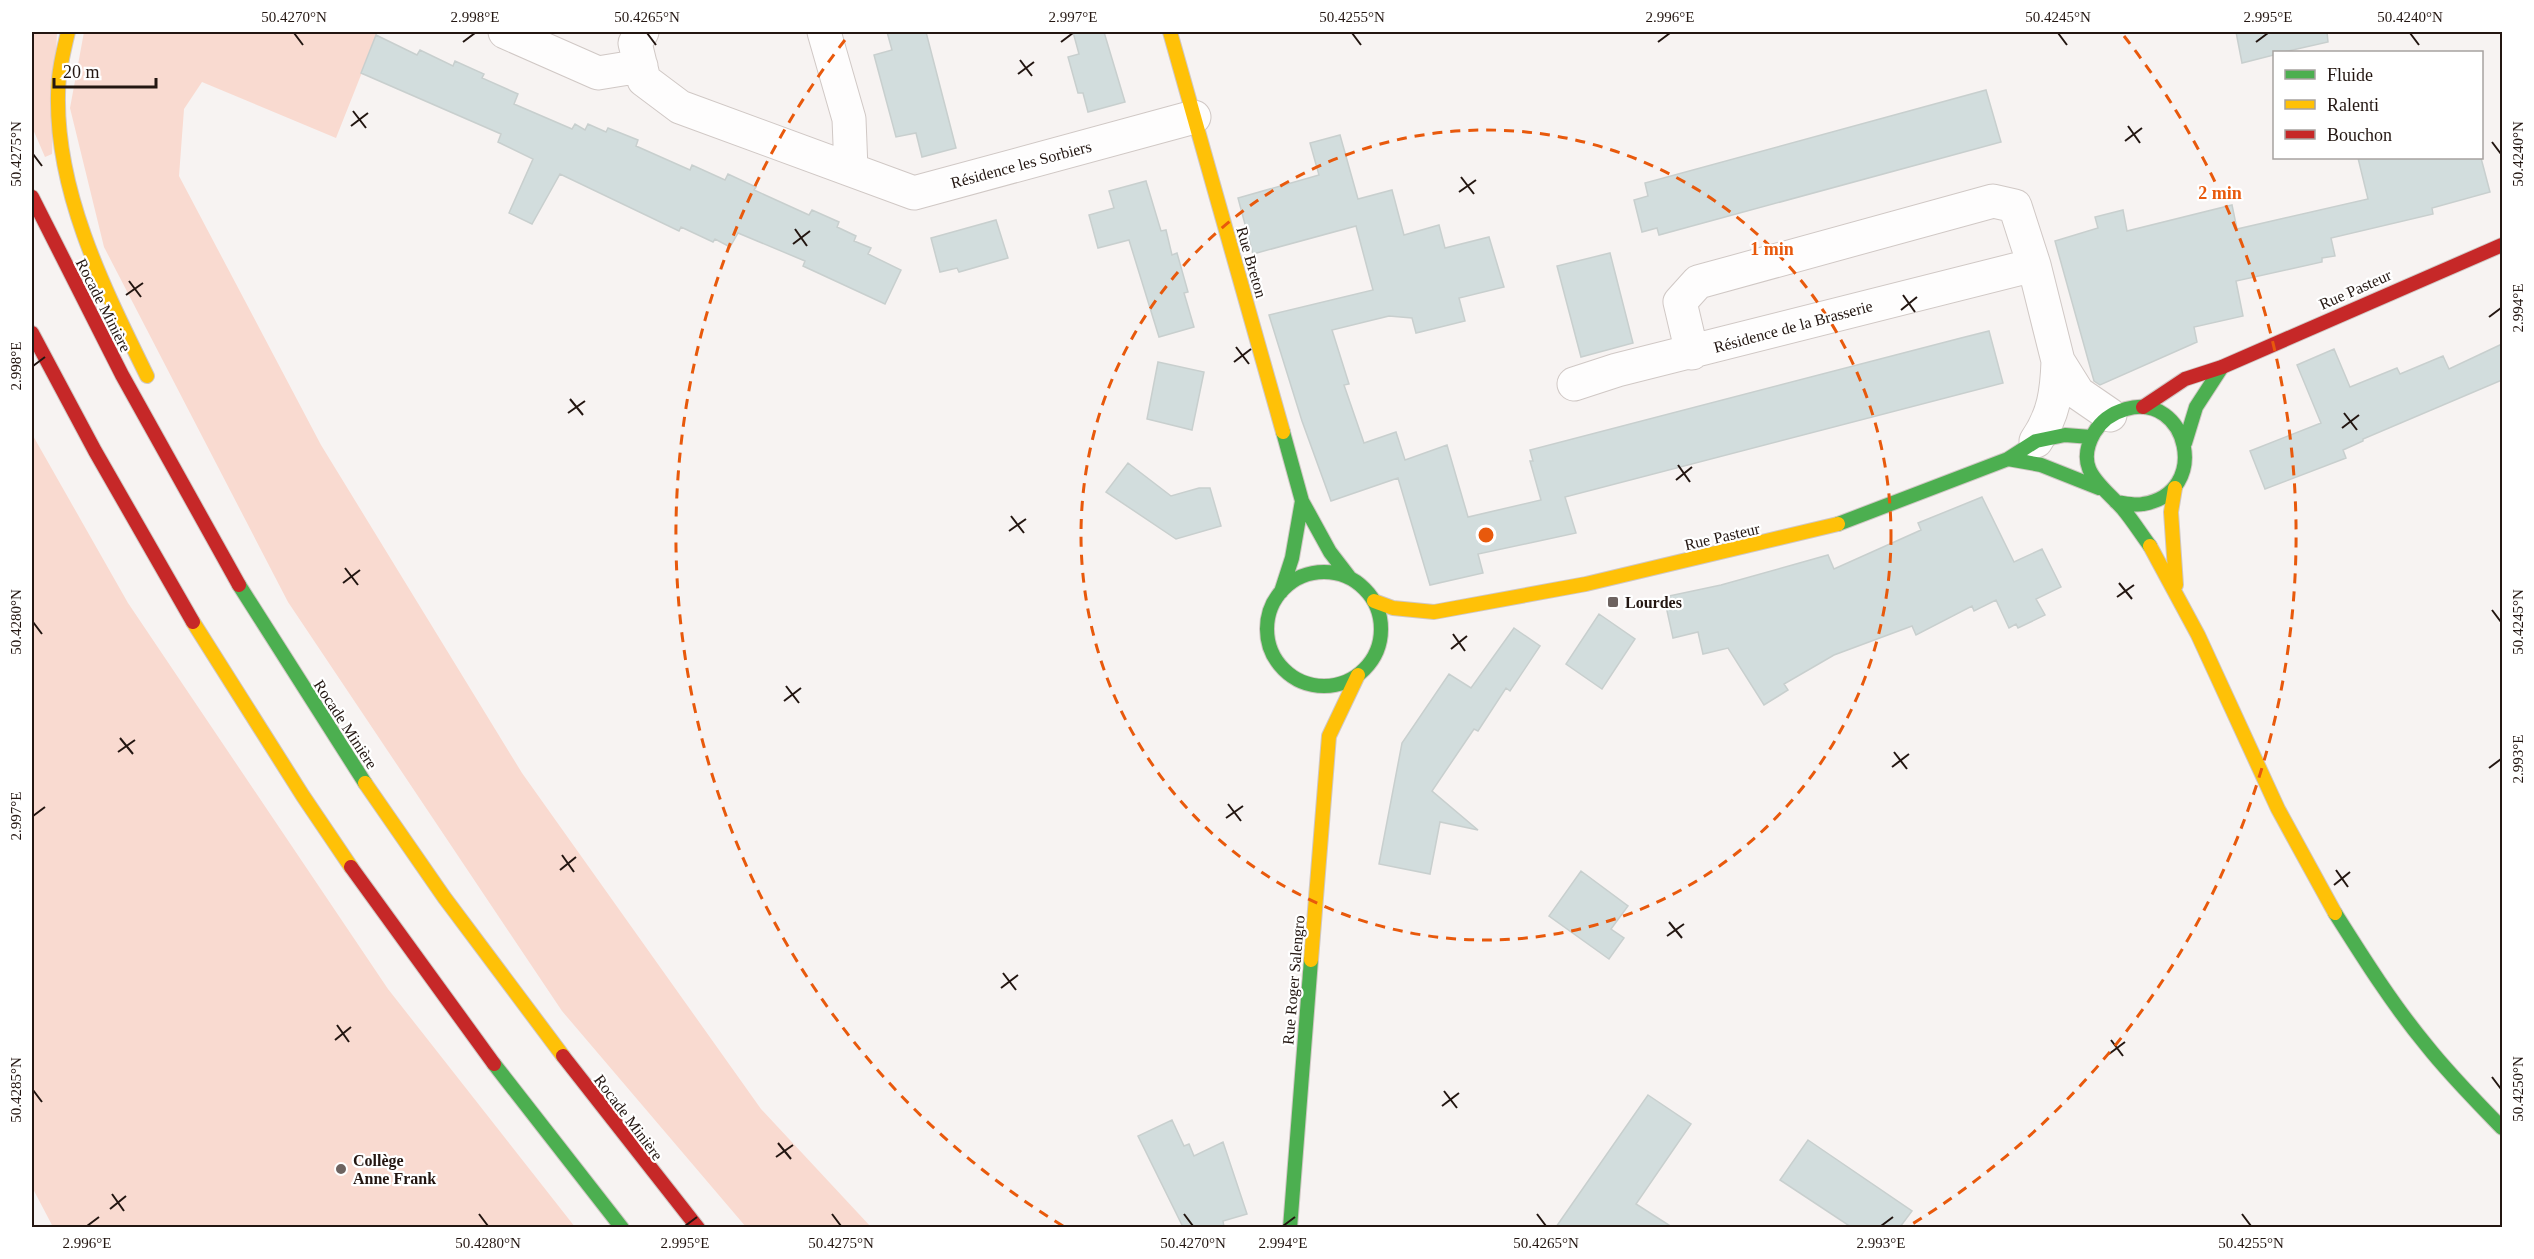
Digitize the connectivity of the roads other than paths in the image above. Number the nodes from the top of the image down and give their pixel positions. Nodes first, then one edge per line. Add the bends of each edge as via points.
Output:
1 (68, 32) edge
2 (505, 32) edge
3 (642, 32) edge
4 (824, 32) edge
5 (1170, 32) edge
6 (641, 66) junction
7 (1194, 117) junction
8 (850, 169) junction
9 (32, 197) edge
10 (2502, 245) edge
11 (2034, 266) junction
12 (32, 333) edge
13 (1692, 353) junction
14 (2058, 361) junction
15 (2223, 367) junction
16 (1574, 384) dead end
17 (156, 393) dead end
18 (2143, 407) junction
19 (2100, 426) junction
20 (167, 427) dead end
21 (2036, 441) junction
22 (2185, 443) junction
23 (2008, 459) junction
24 (2098, 488) junction
25 (2175, 488) junction
26 (1302, 501) junction
27 (2116, 502) junction
28 (193, 505) junction
29 (1350, 578) junction
30 (2176, 590) junction
31 (1281, 592) junction
32 (1374, 601) junction
33 (1434, 612) junction
34 (1415, 624) dead end
35 (1396, 636) dead end
36 (1377, 651) junction
37 (1358, 675) junction
38 (1297, 679) junction
39 (1314, 701) dead end
40 (1322, 718) dead end
41 (1329, 736) junction
42 (2502, 1128) edge
43 (622, 1227) edge
44 (698, 1227) edge
45 (1290, 1227) edge

1 - 17 main road via 58,103 65,165 86,245
2 - 6 street via 598,74
3 - 6 street, Résidence les Sorbiers via 635,43
4 - 8 street via 849,119
5 - 7 main road, Rue Breton
6 - 8 street, Résidence les Sorbiers via 644,80 680,107
7 - 8 street, Résidence les Sorbiers via 914,193
7 - 26 main road, Rue Breton
9 - 28 main road, Rocade Minière via 86,308
10 - 15 main road, Rue Pasteur
11 - 13 street, Résidence de la Brasserie
11 - 13 street, Résidence de la Brasserie via 2015,206 1993,201 1698,282 1680,302
11 - 14 street, Résidence de la Brasserie
12 - 43 main road via 133,520 276,755 456,1015
13 - 16 street, Résidence de la Brasserie
14 - 19 street, Résidence de la Brasserie
14 - 21 street via 2058,390 2045,428
15 - 18 main road, Rue Pasteur via 2185,379
15 - 22 main road via 2196,407
18 - 19 main road via 2132,407
18 - 22 main road via 2170,418
19 - 21 main road, Rue Pasteur
19 - 24 main road via 2087,450 2087,464
20 - 28 main road
21 - 23 main road, Rue Pasteur
22 - 25 main road via 2184,474
23 - 24 main road via 2041,465
23 - 33 main road, Rue Pasteur via 1852,521 1638,572
24 - 27 main road
25 - 27 main road via 2148,505
25 - 30 main road via 2172,512
26 - 29 main road, Rue Breton via 1330,552
26 - 31 main road, Rue Breton via 1292,558
27 - 30 main road via 2148,542
28 - 44 main road, Rocade Minière via 286,662 374,797 495,968 650,1172
29 - 31 main road via 1313,573 1295,580
29 - 32 main road
30 - 42 main road via 2299,850 2343,923 2418,1035
31 - 38 main road via 1270,610 1267,629 1271,649 1281,667
32 - 33 main road, Rue Pasteur via 1393,608
32 - 36 main road via 1382,634
33 - 34 main road, Rue Pasteur
35 - 36 main road
36 - 37 main road
37 - 38 main road via 1339,685 1317,686
37 - 41 main road, Rue Roger Salengro
38 - 39 main road
40 - 41 main road, Rue Roger Salengro
41 - 45 main road, Rue Roger Salengro

